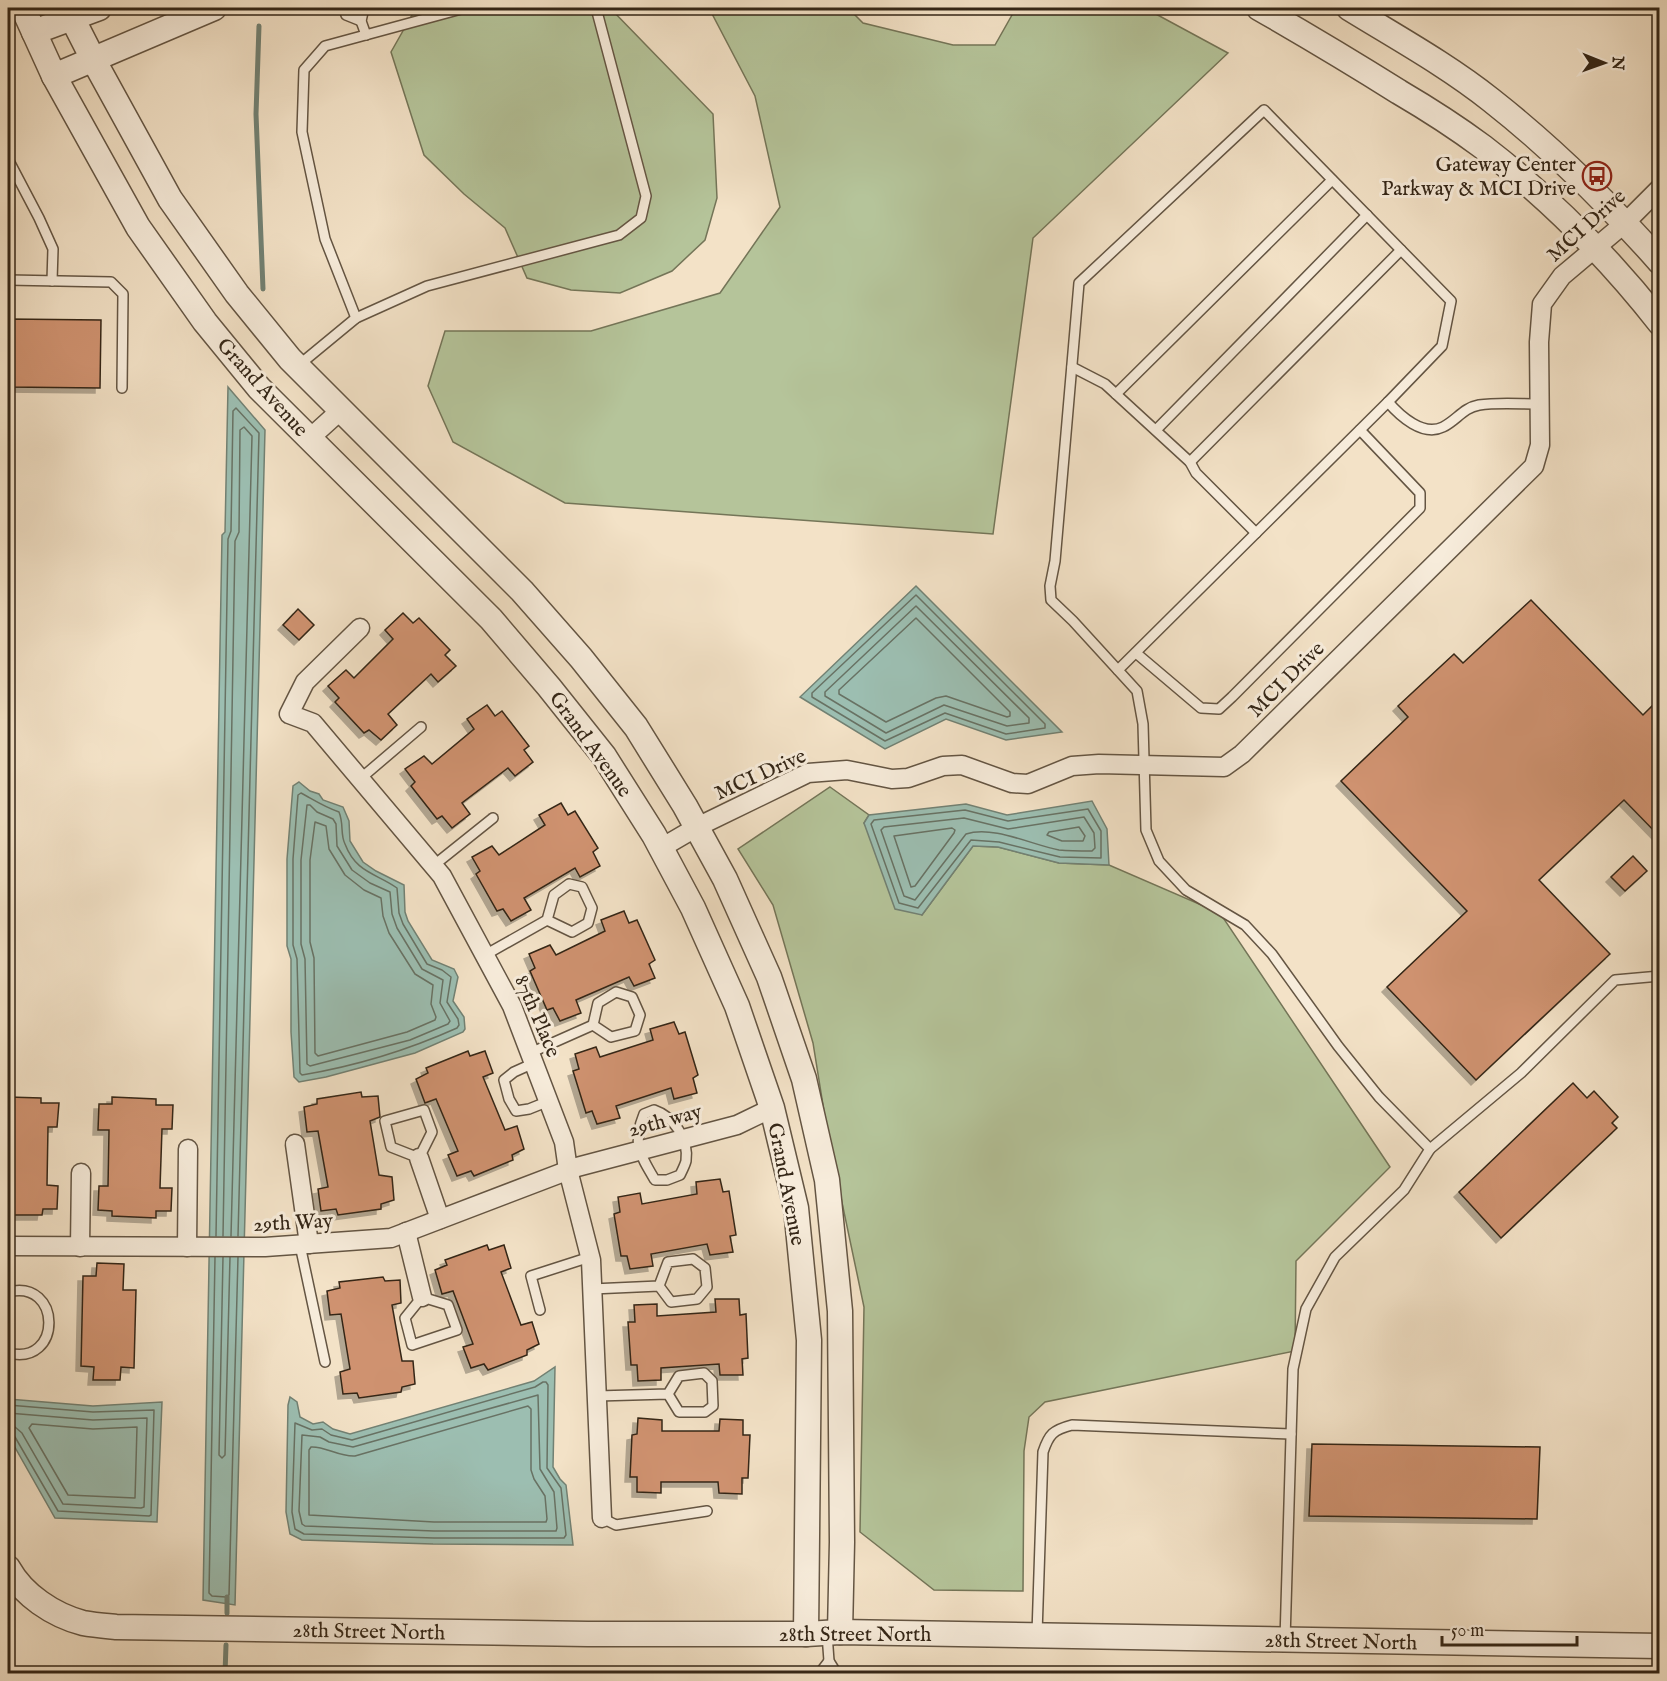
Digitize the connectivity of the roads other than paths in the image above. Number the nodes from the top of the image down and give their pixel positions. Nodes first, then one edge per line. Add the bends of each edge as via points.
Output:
1 (23, 8) edge
2 (99, 8) edge
3 (214, 8) edge
4 (344, 8) edge
5 (364, 8) edge
6 (465, 8) edge
7 (596, 8) edge
8 (1259, 8) edge
9 (1349, 8) edge
10 (69, 13) edge
11 (361, 21) junction
12 (34, 32) junction
13 (366, 35) junction
14 (93, 60) junction
15 (54, 76) junction
16 (8, 159) edge
17 (1332, 180) junction
18 (1659, 188) edge
19 (1367, 215) junction
20 (1625, 223) junction
21 (1595, 249) junction
22 (1401, 250) junction
23 (1659, 262) edge
24 (8, 280) edge
25 (52, 281) junction
26 (356, 318) junction
27 (1659, 323) edge
28 (297, 367) junction
29 (1072, 367) junction
30 (122, 388) dead end
31 (1116, 394) junction
32 (1388, 402) junction
33 (1539, 404) junction
34 (341, 410) junction
35 (1156, 430) junction
36 (1360, 430) junction
37 (309, 439) junction
38 (1190, 462) junction
39 (1256, 533) junction
40 (360, 628) dead end
41 (1136, 653) junction
42 (1118, 670) junction
43 (421, 727) dead end
44 (1143, 765) junction
45 (360, 779) junction
46 (493, 818) dead end
47 (697, 827) junction
48 (661, 848) junction
49 (433, 866) junction
50 (8, 896) edge
51 (8, 913) edge
52 (547, 920) junction
53 (485, 955) junction
54 (1659, 976) edge
55 (593, 1025) junction
56 (532, 1058) junction
57 (808, 1098) junction
58 (549, 1101) junction
59 (772, 1108) junction
60 (684, 1139) junction
61 (295, 1144) dead end
62 (188, 1149) dead end
63 (1430, 1149) junction
64 (638, 1151) junction
65 (419, 1158) junction
66 (568, 1170) junction
67 (81, 1173) dead end
68 (441, 1219) junction
69 (406, 1232) junction
70 (305, 1244) junction
71 (8, 1246) edge
72 (80, 1246) junction
73 (187, 1247) junction
74 (590, 1257) junction
75 (659, 1286) junction
76 (592, 1289) junction
77 (8, 1292) edge
78 (422, 1297) junction
79 (540, 1310) dead end
80 (8, 1353) edge
81 (325, 1362) dead end
82 (668, 1395) junction
83 (597, 1396) junction
84 (1291, 1434) junction
85 (706, 1511) dead end
86 (602, 1518) joint
87 (8, 1568) edge
88 (824, 1632) junction
89 (1037, 1635) junction
90 (1286, 1640) junction
91 (1659, 1646) edge
92 (829, 1661) junction
93 (819, 1674) edge
94 (837, 1674) edge

1 - 12 street, Grand Avenue
2 - 10 street
3 - 14 street
4 - 11 lane via 346,15
5 - 11 lane
6 - 13 lane
7 - 26 lane via 646,196 641,218 619,235 427,286
8 - 21 street via 1396,89 1483,147
9 - 20 street via 1490,99
10 - 12 street
10 - 14 street, Grand Avenue
11 - 13 lane
12 - 15 street, Grand Avenue
13 - 26 lane via 325,46 304,70 302,122 325,239
14 - 15 street
14 - 28 street, Grand Avenue via 170,199 237,294
15 - 37 street, Grand Avenue via 138,228 205,322 259,388
16 - 25 lane via 53,249
17 - 19 lane
17 - 29 lane via 1264,110 1079,283
17 - 31 lane
18 - 20 street, MCI Drive
19 - 22 lane
19 - 35 lane
20 - 21 street, MCI Drive
20 - 23 street
21 - 27 street
21 - 33 street, MCI Drive via 1562,276 1542,304
22 - 32 lane via 1451,301 1442,346
22 - 38 lane
24 - 25 lane
25 - 30 lane via 111,282 123,294
26 - 28 lane
28 - 34 street, Grand Avenue
29 - 31 lane via 1106,384
29 - 42 lane via 1051,600
31 - 35 lane
32 - 33 lane via 1401,416 1422,428 1442,428 1464,410 1480,405
32 - 36 lane
33 - 44 street, MCI Drive via 1540,445 1534,466 1242,754 1224,767
34 - 37 street
34 - 47 street, Grand Avenue via 522,591 581,658 636,728
35 - 38 lane
36 - 39 lane
36 - 41 lane via 1420,493 1420,508 1232,697 1219,709 1201,708
37 - 48 street, Grand Avenue via 491,620 535,670 604,756
38 - 39 lane via 1196,473
39 - 41 lane
40 - 45 street, 87th Place via 305,682 289,714 313,723
41 - 42 lane
42 - 44 lane via 1137,692 1143,723
43 - 45 lane
44 - 47 street, MCI Drive via 1072,766 1028,784 1012,783 962,765 943,766 908,778 847,770 808,772
44 - 63 lane via 1146,830 1159,861 1186,890 1245,925 1272,954 1379,1098
45 - 49 street, 87th Place
46 - 49 lane
47 - 48 street, MCI Drive
47 - 57 street, Grand Avenue via 769,977
48 - 59 street, Grand Avenue via 737,1006
49 - 53 street, 87th Place
50 - 51 lane
52 - 52 lane via 554,895 569,884 582,887 592,908 588,923 572,932
52 - 53 lane
53 - 56 street, 87th Place via 512,1006
54 - 63 lane via 1615,980 1521,1073
55 - 55 lane via 611,1038 635,1031 640,1015 632,997 616,992 598,1003
55 - 56 lane
56 - 58 street, 87th Place
56 - 58 lane via 504,1080 509,1099 516,1111
57 - 59 street
57 - 88 street, Grand Avenue via 827,1180 840,1311 842,1530
58 - 66 street, 87th Place via 564,1142
59 - 60 street, 29th way via 737,1125
59 - 88 street, Grand Avenue via 796,1208 809,1340
60 - 64 street, 29th way
60 - 64 lane via 666,1114 654,1110 644,1114 638,1128
60 - 64 lane via 686,1161 680,1175 667,1180 655,1180
61 - 70 street
62 - 73 street
63 - 84 lane via 1404,1190 1335,1257 1306,1309 1293,1370
64 - 66 street, 29th way
65 - 65 lane via 432,1132 424,1110 385,1121 390,1147
65 - 68 street
66 - 68 street, 29th Way
66 - 74 street, 87th Place
67 - 72 street
68 - 69 street, 29th Way
69 - 70 street, 29th Way via 391,1238
69 - 78 street
70 - 73 street, 29th Way
70 - 81 lane
71 - 72 street, 29th Way
72 - 73 street, 29th Way
74 - 76 street, 87th Place
74 - 79 lane via 531,1276
75 - 75 lane via 668,1262 693,1259 705,1268 706,1287 697,1299 671,1302
75 - 76 lane
76 - 83 street, 87th Place
77 - 80 lane via 20,1290 39,1299 46,1307 50,1328 39,1347 20,1355
78 - 78 lane via 448,1305 456,1330 412,1345 405,1318
82 - 82 lane via 679,1376 704,1373 712,1381 713,1406 705,1412 680,1412
82 - 83 lane
83 - 86 street, 87th Place
84 - 89 lane via 1072,1425 1048,1437 1043,1452
84 - 90 lane
85 - 86 lane via 616,1525
87 - 88 street, 28th Street North via 29,1593 53,1612 83,1623 116,1627 588,1634
88 - 89 street, 28th Street North
88 - 92 lane
89 - 90 street, 28th Street North
90 - 91 street, 28th Street North
92 - 93 lane
92 - 94 lane

